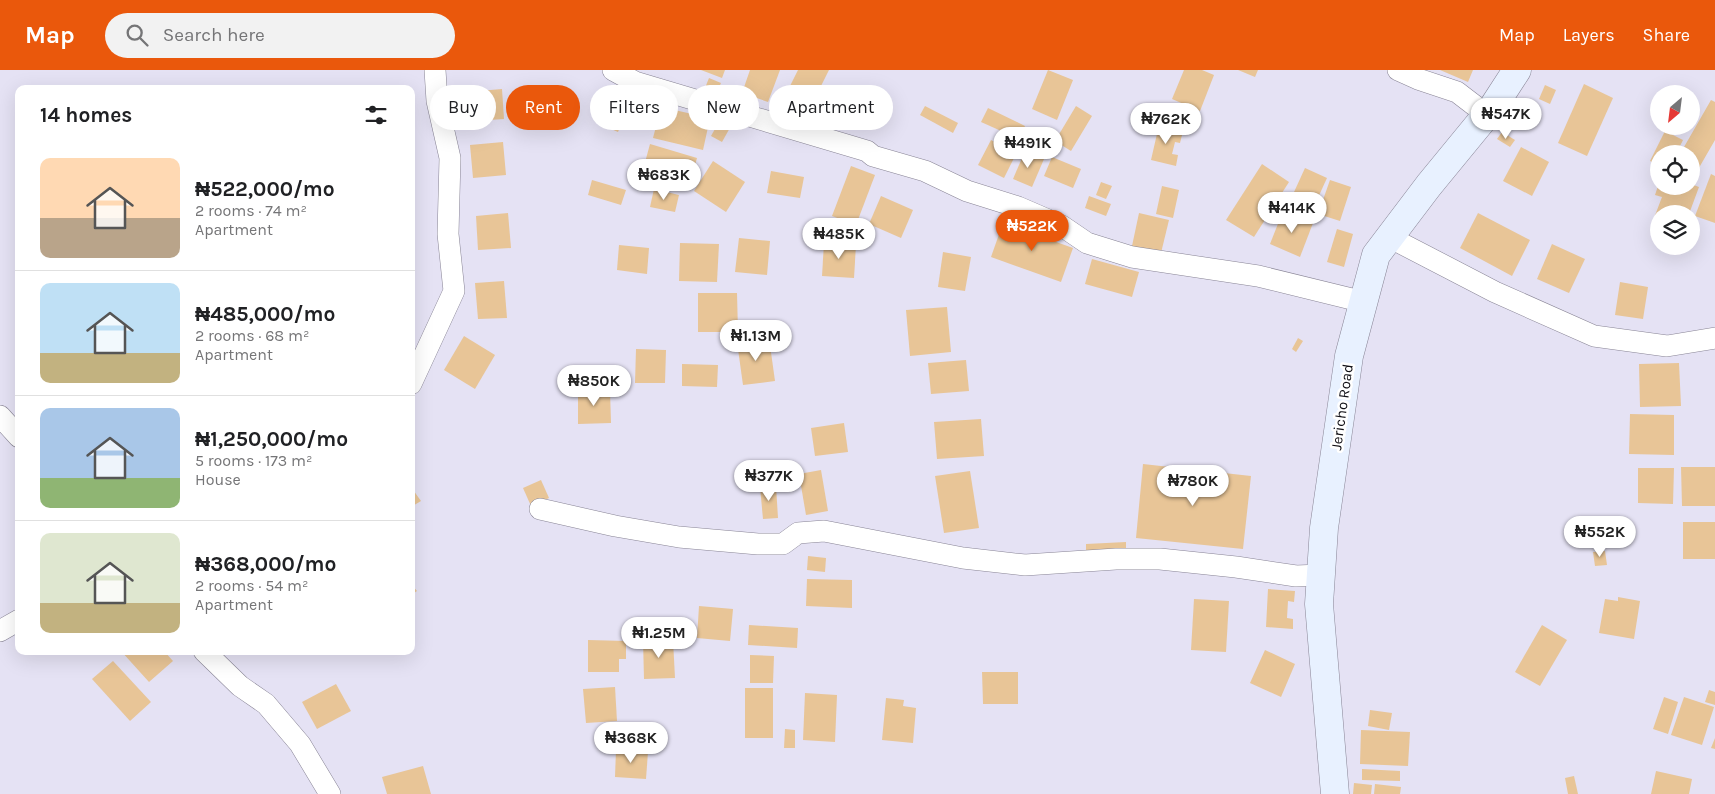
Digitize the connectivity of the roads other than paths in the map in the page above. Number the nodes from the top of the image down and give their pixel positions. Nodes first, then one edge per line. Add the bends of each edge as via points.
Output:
1 (435, 70) edge
2 (613, 70) edge
3 (1398, 70) edge
4 (1517, 70) edge
5 (1487, 115) junction
6 (1389, 237) junction
7 (1364, 302) junction
8 (1715, 338) edge
9 (415, 375) edge
10 (0, 416) edge
11 (15, 432) edge
12 (540, 509) dead end
13 (1321, 575) junction
14 (15, 622) edge
15 (0, 631) edge
16 (208, 655) edge
17 (330, 794) edge
18 (1335, 794) edge

1 - 9 street via 437,101 450,158 448,234 454,291
2 - 7 street via 635,82 925,171 967,191 1018,206 1062,226 1087,243 1132,257 1258,276
3 - 5 street via 1457,92
4 - 5 street, Jericho Road
5 - 6 street, Jericho Road
6 - 7 street, Jericho Road via 1376,255
6 - 8 street via 1495,292 1594,336 1667,346
7 - 13 street, Jericho Road via 1350,356 1324,528
10 - 11 street
12 - 13 street via 679,537 758,544 782,544 798,533 824,532 963,558 1025,565 1160,559 1296,576
13 - 18 street, Jericho Road via 1319,604
14 - 15 street
16 - 17 street via 240,686 266,704 300,744

